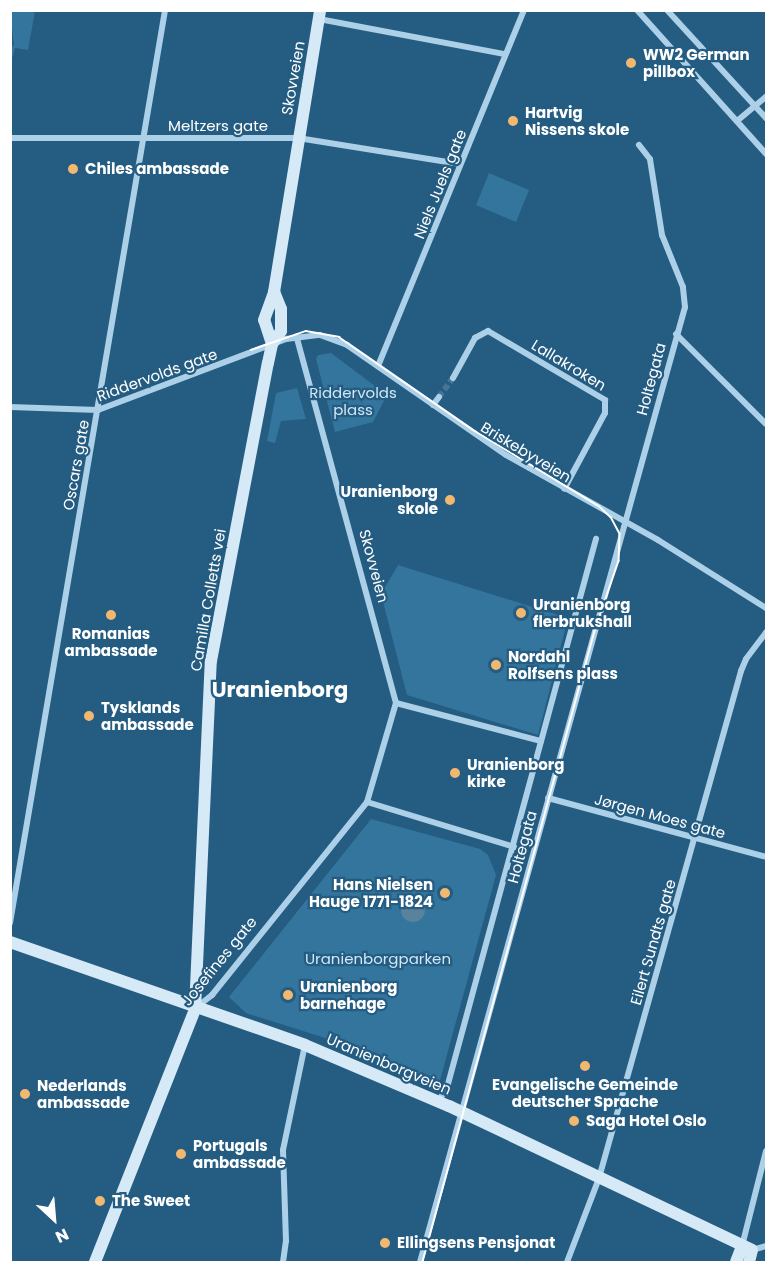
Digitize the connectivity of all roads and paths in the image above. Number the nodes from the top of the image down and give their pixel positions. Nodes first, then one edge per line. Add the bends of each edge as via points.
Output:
1 (165, 10) edge
2 (524, 10) edge
3 (637, 10) edge
4 (667, 10) edge
5 (320, 15) edge
6 (505, 54) junction
7 (766, 97) edge
8 (754, 105) junction
9 (766, 118) edge
10 (737, 121) junction
11 (10, 138) edge
12 (298, 138) junction
13 (144, 139) junction
14 (639, 145) dead end
15 (766, 154) edge
16 (460, 164) junction
17 (274, 292) junction
18 (676, 334) junction
19 (296, 336) junction
20 (272, 344) junction
21 (378, 366) junction
22 (453, 378) tunnel mouth
23 (440, 397) tunnel mouth
24 (433, 405) junction
25 (10, 407) edge
26 (98, 410) junction
27 (766, 424) edge
28 (564, 489) junction
29 (624, 523) junction
30 (596, 539) dead end
31 (766, 608) edge
32 (766, 632) edge
33 (396, 703) junction
34 (541, 741) junction
35 (548, 798) junction
36 (367, 802) junction
37 (696, 838) junction
38 (514, 847) junction
39 (766, 856) edge
40 (10, 923) edge
41 (10, 942) edge
42 (195, 1009) junction
43 (305, 1045) junction
44 (439, 1101) junction
45 (462, 1112) junction
46 (766, 1151) edge
47 (599, 1178) junction
48 (766, 1246) edge
49 (748, 1253) edge
50 (95, 1263) edge
51 (283, 1263) edge
52 (420, 1263) edge
53 (567, 1263) edge
54 (736, 1263) edge

1 - 13 street, Oscars gate
2 - 6 street, Niels Juels gate
3 - 10 street
4 - 8 street
5 - 6 street
5 - 12 street, Skovveien
6 - 16 street, Niels Juels gate
7 - 8 street
8 - 9 street
8 - 10 street
10 - 15 street
11 - 13 street, Meltzers gate
12 - 13 street, Meltzers gate
12 - 16 street, Meltzers gate
12 - 17 street, Skovveien
13 - 26 street, Oscars gate
14 - 18 street, Holtegata via 650,159 662,235 686,300
16 - 21 street, Niels Juels gate
17 - 20 street, Skovveien via 264,320
17 - 20 street, Skovveien via 282,318 281,331
18 - 27 street, Holtegata
18 - 29 street, Holtegata
19 - 20 street, Briskebyveien
19 - 21 street, Briskebyveien via 320,335 337,340
19 - 33 street, Skovveien
20 - 26 street, Riddervolds gate
20 - 42 street, Camilla Colletts vei via 211,661
21 - 24 street, Briskebyveien
22 - 28 street, Lallakroken via 475,338 488,331 605,400 605,413
23 - 24 street
24 - 28 street, Briskebyveien
25 - 26 street, Riddervolds gate
26 - 40 street, Oscars gate
28 - 29 street, Briskebyveien
29 - 31 street, Briskebyveien
29 - 35 street, Holtegata
30 - 34 street, Holtegata
32 - 37 street, Eilert Sundts gate via 744,665
33 - 34 street
33 - 36 street
34 - 38 street, Holtegata
35 - 37 street, Jørgen Moes gate
35 - 45 street, Holtegata
36 - 38 street, Holtegata
36 - 42 street, Josefines gate via 212,995
37 - 39 street, Jørgen Moes gate
37 - 47 street, Eilert Sundts gate
38 - 44 street, Holtegata via 448,1084
41 - 42 street, Uranienborgveien
42 - 43 street, Uranienborgveien
42 - 50 street, Josefines gate
43 - 44 street, Uranienborgveien
43 - 51 street via 283,1150
44 - 45 street, Uranienborgveien
45 - 47 street, Uranienborgveien
45 - 52 street, Holtegata
46 - 49 street
47 - 49 street, Uranienborgveien
47 - 53 street, Eilert Sundts gate
48 - 49 street
49 - 54 street

